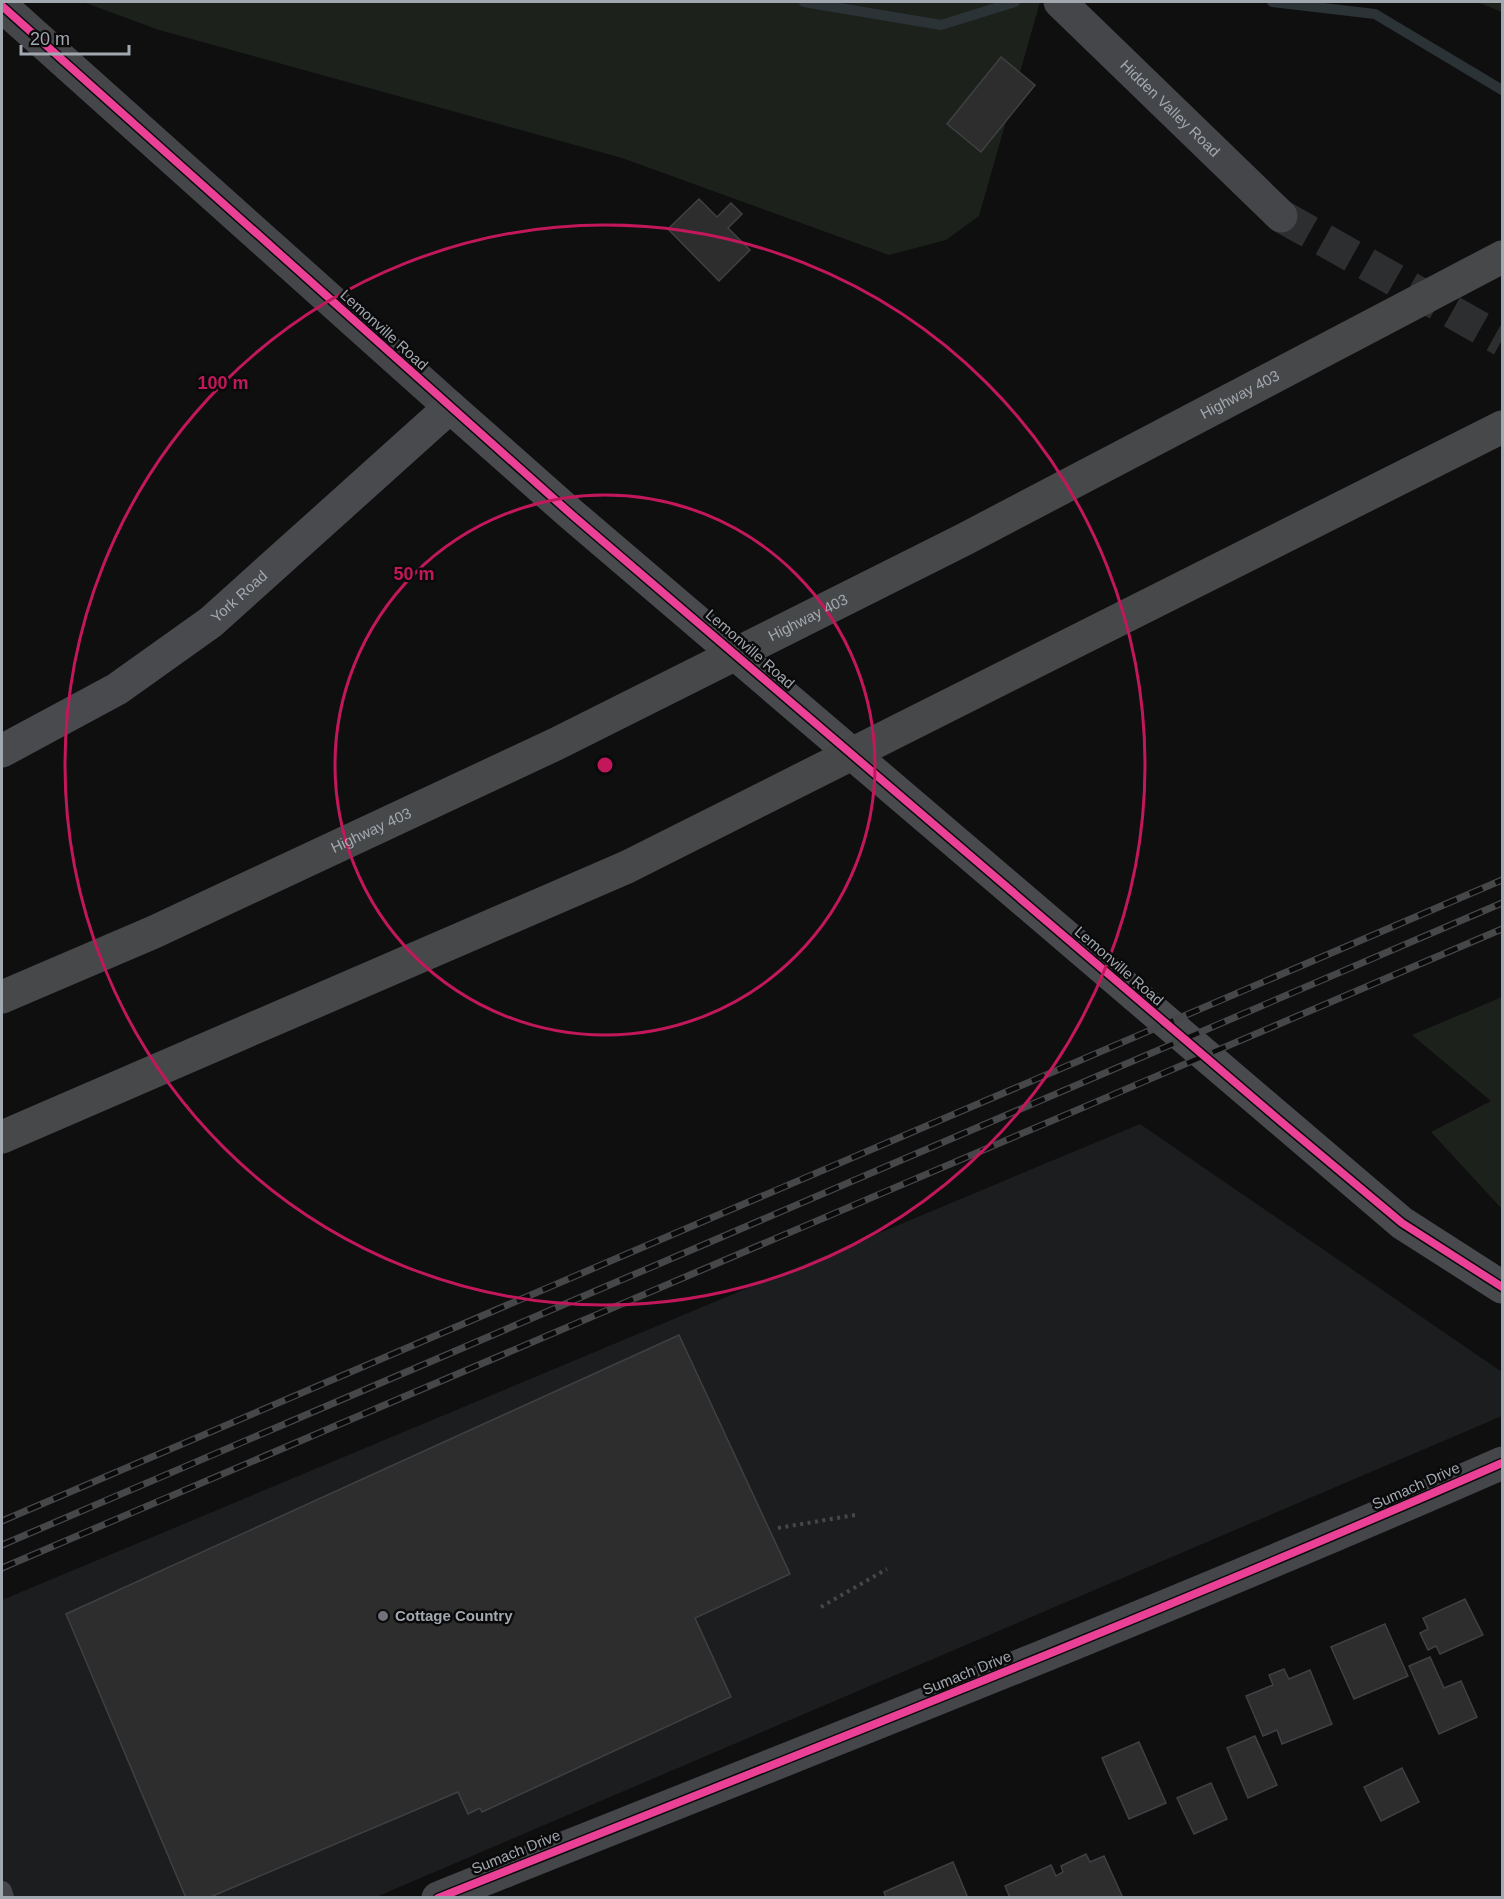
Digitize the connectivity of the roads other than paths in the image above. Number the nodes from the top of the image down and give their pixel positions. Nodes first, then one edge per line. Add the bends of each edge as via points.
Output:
1 (2, 6) edge
2 (1069, 11) edge
3 (1281, 216) tunnel mouth
4 (1503, 257) edge
5 (450, 407) junction
6 (1503, 427) edge
7 (2, 751) edge
8 (2, 997) edge
9 (2, 1137) edge
10 (1503, 1287) edge
11 (1503, 1463) edge
12 (2, 1891) edge
13 (4, 1898) edge
14 (438, 1898) edge

1 - 5 street, Lemonville Road
2 - 3 street, Hidden Valley Road
4 - 8 highway, Highway 403 via 963,540 556,744 154,932
5 - 7 street, York Road via 211,621 117,689
5 - 10 street, Lemonville Road via 1278,1120 1402,1223
6 - 9 highway via 627,867
11 - 14 street, Sumach Drive via 945,1697
12 - 13 lane

